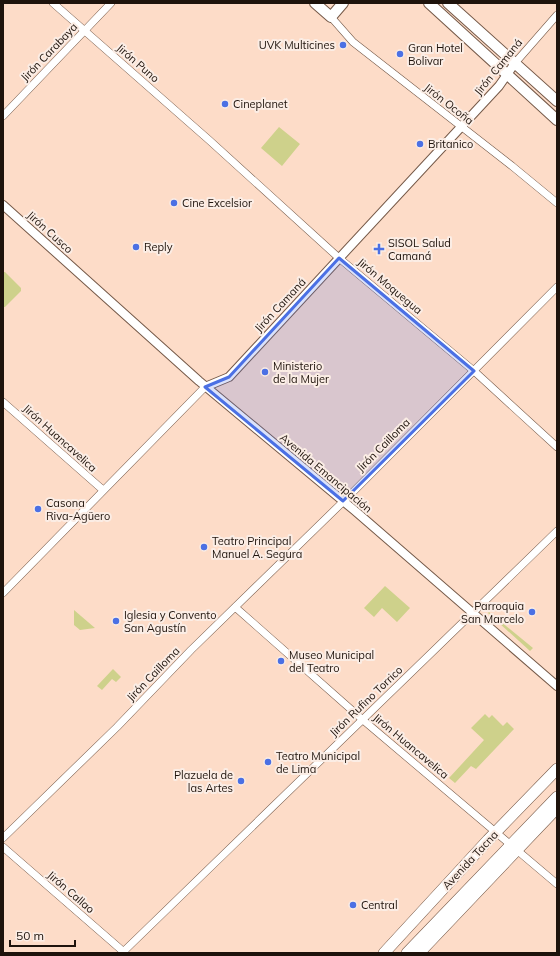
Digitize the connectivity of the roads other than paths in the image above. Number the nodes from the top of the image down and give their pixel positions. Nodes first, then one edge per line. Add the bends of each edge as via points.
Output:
1 (53, 3) edge
2 (111, 3) edge
3 (315, 3) edge
4 (343, 3) edge
5 (429, 3) edge
6 (448, 3) edge
7 (557, 15) edge
8 (331, 18) junction
9 (84, 31) junction
10 (514, 62) junction
11 (508, 74) junction
12 (557, 100) edge
13 (3, 116) edge
14 (557, 120) edge
15 (460, 127) junction
16 (209, 140) joint
17 (557, 203) edge
18 (3, 205) edge
19 (339, 258) junction
20 (82, 275) joint
21 (557, 287) edge
22 (474, 371) junction
23 (205, 387) junction
24 (3, 402) edge
25 (557, 447) edge
26 (103, 490) junction
27 (343, 501) junction
28 (557, 531) edge
29 (3, 593) edge
30 (235, 606) junction
31 (472, 613) junction
32 (557, 686) edge
33 (363, 720) junction
34 (557, 769) edge
35 (557, 797) edge
36 (557, 808) edge
37 (494, 831) junction
38 (3, 838) edge
39 (3, 847) edge
40 (514, 848) junction
41 (557, 884) edge
42 (124, 953) edge
43 (384, 953) edge
44 (407, 953) edge
45 (419, 953) edge

1 - 9 street, Jirón Puno
2 - 9 street, Jirón Carabaya
3 - 8 main road
4 - 8 main road
5 - 11 main road
6 - 10 main road
7 - 10 street, Jirón Camaná
8 - 15 street, Jirón Ocoña via 353,42
9 - 13 street, Jirón Carabaya
9 - 16 street, Jirón Puno
10 - 11 street, Jirón Camaná
10 - 12 main road
11 - 14 main road
11 - 15 street, Jirón Camaná
15 - 17 street, Jirón Ocoña
15 - 19 street, Jirón Camaná
16 - 19 street, Jirón Moquegua
18 - 20 street, Jirón Cusco
19 - 22 street, Jirón Moquegua
19 - 23 street, Jirón Camaná via 229,377
20 - 23 street, Avenida Emancipación
21 - 22 street, Jirón Cailloma
22 - 25 street, Jirón Moquegua
22 - 27 street, Jirón Cailloma
23 - 26 street, Jirón Camaná
23 - 27 street, Avenida Emancipación
24 - 26 street, Jirón Huancavelica
26 - 29 street, Jirón Camaná
27 - 30 street, Jirón Cailloma
27 - 31 street, Avenida Emancipación
28 - 31 street, Jirón Rufino Torrico
30 - 33 street, Jirón Huancavelica
30 - 38 street, Jirón Cailloma via 117,727
31 - 32 street, Avenida Emancipación
31 - 33 street, Jirón Rufino Torrico
33 - 37 street, Jirón Huancavelica
33 - 42 street, Jirón Rufino Torrico
34 - 37 main road, Avenida Tacna
35 - 40 main road, Avenida Tacna
36 - 40 main road, Avenida Tacna
37 - 40 street, Jirón Huancavelica
37 - 43 main road, Avenida Tacna
39 - 42 street, Jirón Callao
40 - 41 street, Jirón Huancavelica
40 - 44 main road, Avenida Tacna
40 - 45 main road, Avenida Tacna

